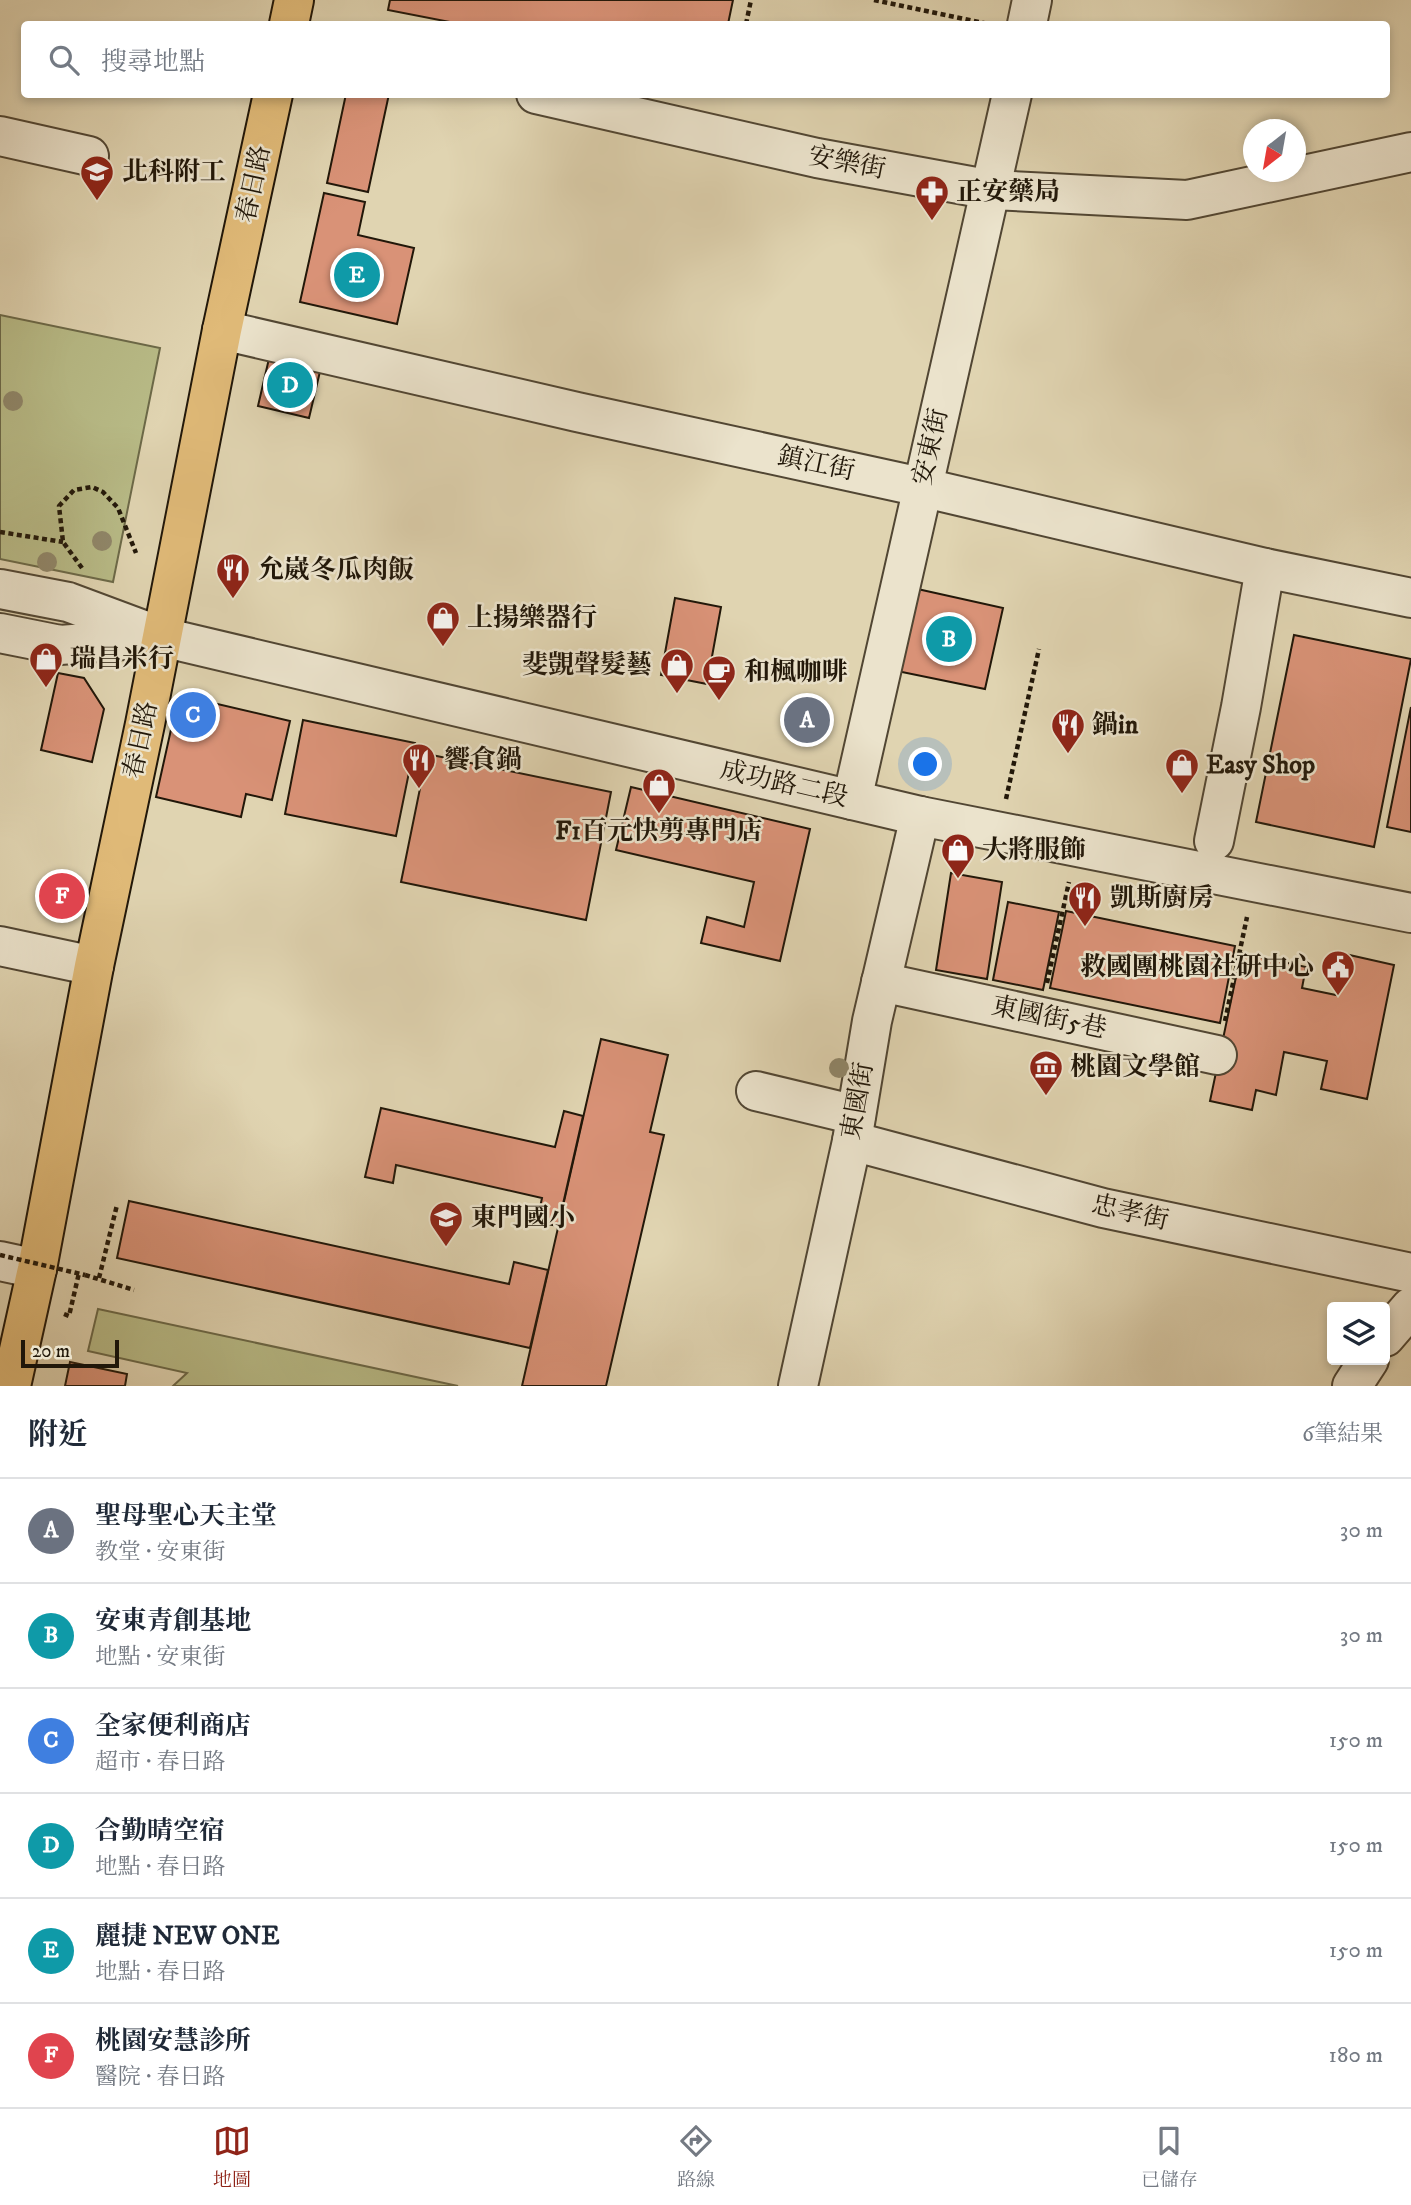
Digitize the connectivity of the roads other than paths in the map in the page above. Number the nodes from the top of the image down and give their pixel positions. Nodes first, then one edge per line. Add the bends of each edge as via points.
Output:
1 (294, 0) edge
2 (1032, 0) edge
3 (290, 21) edge
4 (1028, 21) edge
5 (272, 98) edge
6 (554, 98) edge
7 (1011, 98) edge
8 (0, 136) edge
9 (1411, 152) edge
10 (89, 156) dead end
11 (992, 190) junction
12 (222, 330) junction
13 (921, 487) junction
14 (1265, 568) junction
15 (0, 589) edge
16 (1411, 598) edge
17 (0, 633) edge
18 (162, 637) junction
19 (852, 800) junction
20 (920, 816) junction
21 (1214, 841) dead end
22 (1411, 913) edge
23 (0, 946) edge
24 (94, 966) junction
25 (881, 982) junction
26 (1217, 1055) road end
27 (756, 1091) dead end
28 (854, 1128) junction
29 (0, 1261) edge
30 (37, 1269) junction
31 (1411, 1273) edge
32 (1411, 1307) edge
33 (1390, 1331) edge
34 (10, 1339) edge
35 (1366, 1365) edge
36 (11, 1386) edge
37 (798, 1386) edge
38 (1352, 1386) edge

1 - 3 main road
2 - 4 street
5 - 12 main road, 春日路
6 - 11 street, 安樂街 via 817,158
7 - 11 street, 安東街
8 - 10 street
9 - 11 street, 安樂街 via 1187,200
11 - 13 street, 安東街
12 - 13 street, 鎮江街
12 - 18 main road, 春日路
13 - 14 street, 鎮江街
13 - 19 street, 安東街
14 - 16 street, 鎮江街
14 - 21 street
15 - 18 street, 成功路二段 via 68,602
17 - 18 street, 成功路二段 via 60,645
18 - 19 street, 成功路二段
18 - 24 main road, 春日路
19 - 20 street, 成功路二段
20 - 22 street, 成功路二段
20 - 25 street, 東國街
23 - 24 street
24 - 30 main road, 春日路
25 - 26 street, 東國街5巷
25 - 28 street, 東國街
27 - 28 street, 忠孝街
28 - 31 street, 忠孝街 via 1103,1208
28 - 37 street, 東國街
29 - 30 street
30 - 34 main road, 春日路
32 - 33 street
34 - 36 main road, 春日路
35 - 38 street

